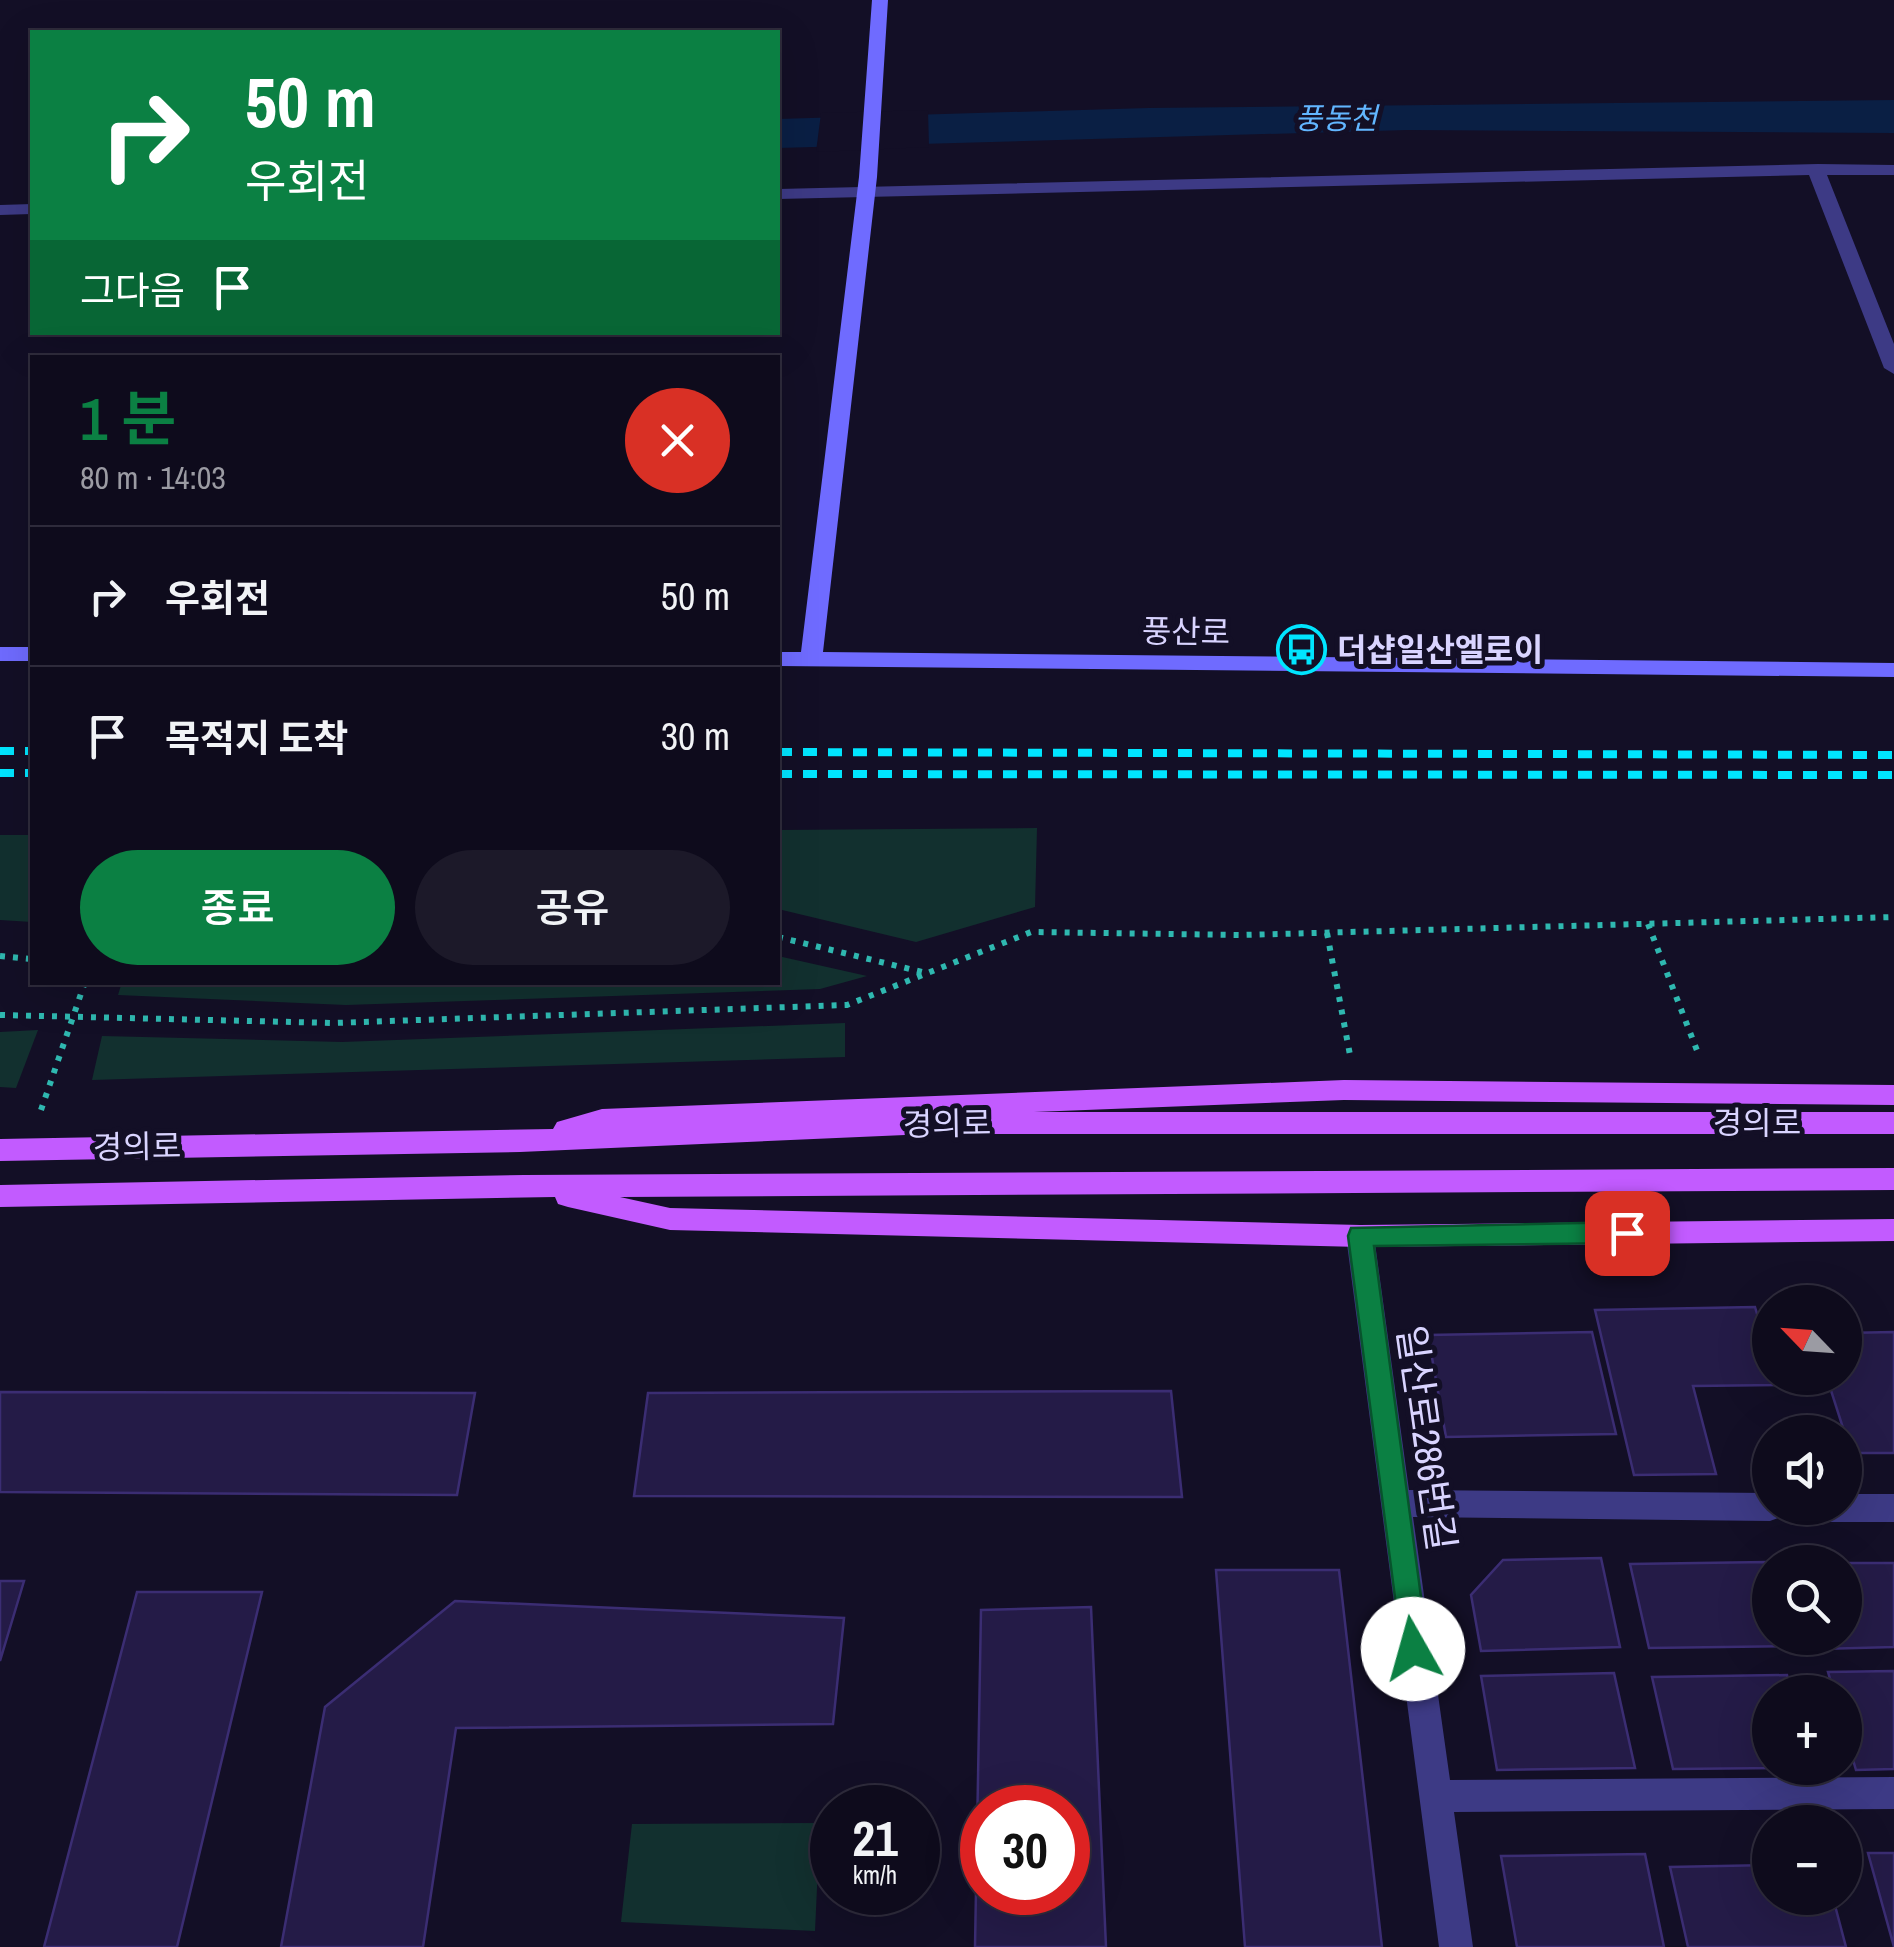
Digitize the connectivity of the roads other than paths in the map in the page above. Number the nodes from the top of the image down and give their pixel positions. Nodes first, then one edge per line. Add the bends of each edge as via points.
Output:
1 (880, 0) edge
2 (1816, 168) junction
3 (1894, 170) edge
4 (865, 192) junction
5 (780, 194) edge
6 (30, 209) edge
7 (0, 210) edge
8 (1894, 368) edge
9 (0, 654) edge
10 (30, 654) edge
11 (780, 658) edge
12 (811, 659) junction
13 (1894, 670) edge
14 (1894, 1095) edge
15 (1894, 1123) edge
16 (520, 1141) junction
17 (0, 1150) edge
18 (1894, 1179) edge
19 (524, 1186) junction
20 (0, 1196) edge
21 (1894, 1230) edge
22 (1360, 1236) junction
23 (1394, 1502) junction
24 (1752, 1507) edge
25 (1862, 1508) edge
26 (1894, 1508) edge
27 (1894, 1794) edge
28 (1433, 1796) junction
29 (1456, 1947) edge

1 - 4 street
2 - 3 street
2 - 4 street
2 - 8 street
4 - 5 street
4 - 12 street
6 - 7 street
9 - 10 street
11 - 12 street, 풍산로
12 - 13 street, 풍산로
14 - 16 main road via 1344,1090 602,1119
15 - 16 main road, 경의로 via 928,1123
16 - 17 main road, 경의로
18 - 19 main road, 경의로
19 - 20 main road, 경의로
19 - 22 main road via 670,1219
21 - 22 main road
22 - 23 street, 일산로286번길
23 - 24 street
23 - 28 street, 일산로286번길
25 - 26 street
27 - 28 street
28 - 29 street, 일산로286번길

